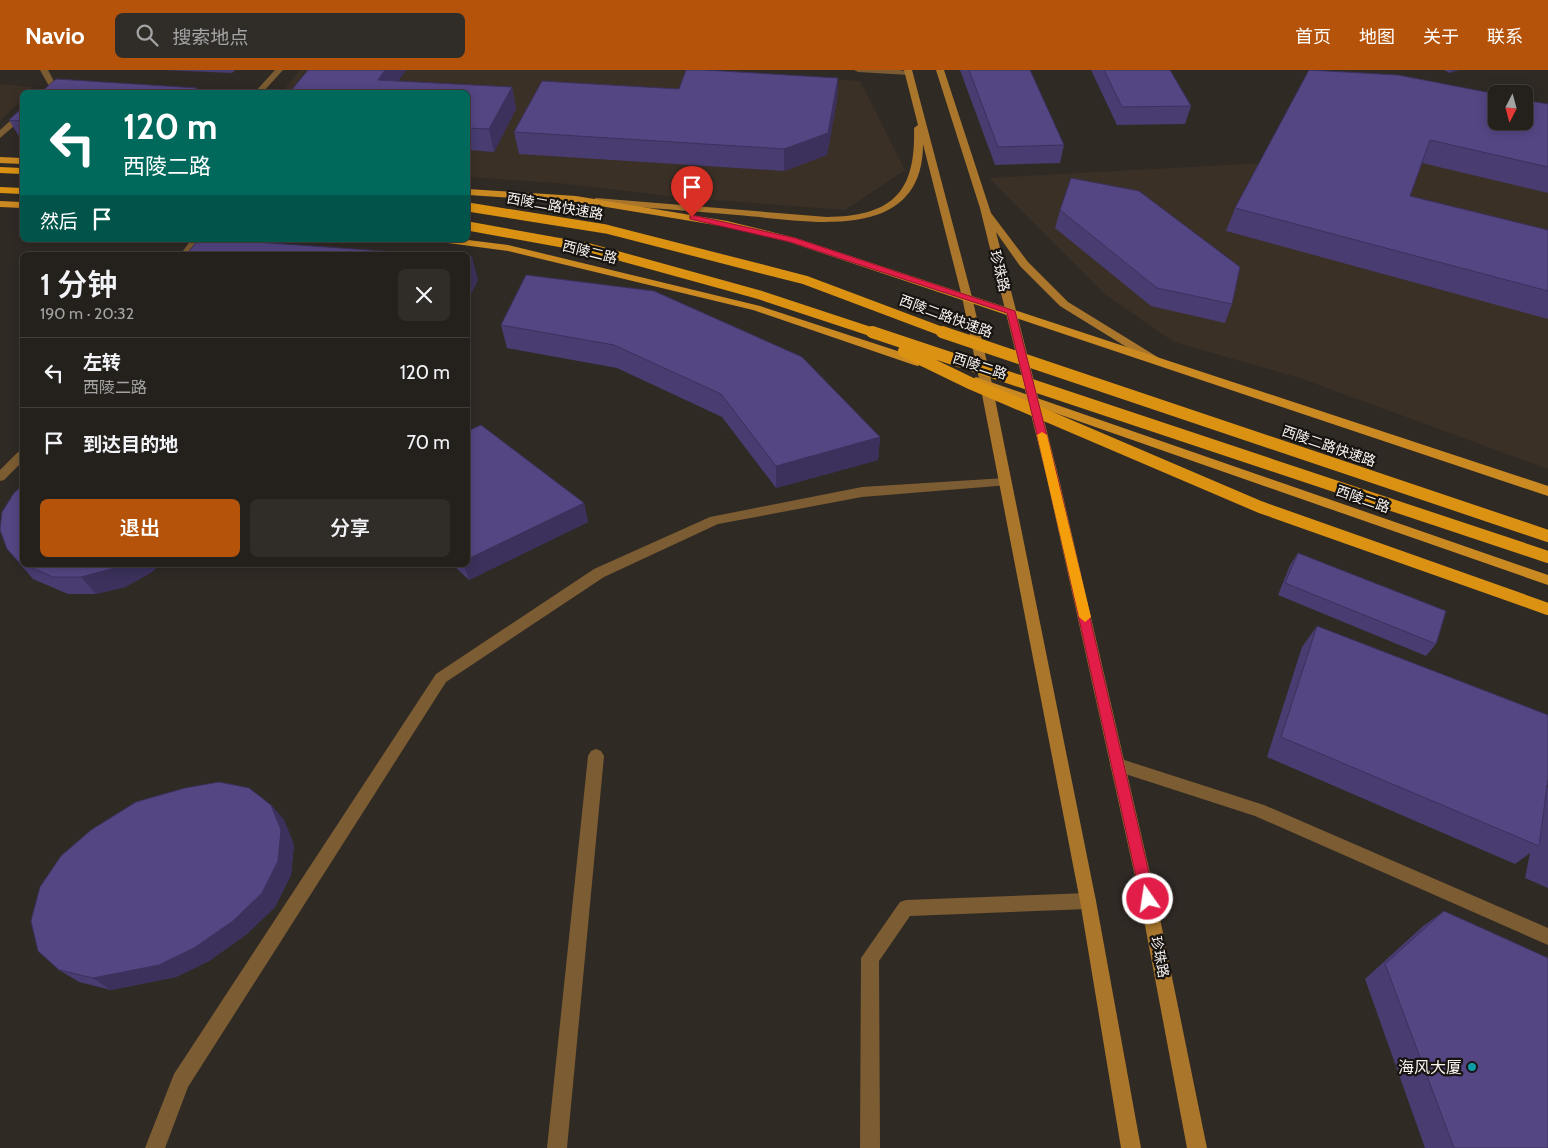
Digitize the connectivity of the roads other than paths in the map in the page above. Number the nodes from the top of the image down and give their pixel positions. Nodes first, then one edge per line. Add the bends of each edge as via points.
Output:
1 (44, 70) edge
2 (279, 70) edge
3 (858, 70) edge
4 (940, 70) edge
5 (908, 71) edge
6 (50, 90) edge
7 (261, 90) edge
8 (917, 105) junction
9 (20, 117) edge
10 (0, 135) edge
11 (0, 160) edge
12 (20, 161) edge
13 (0, 170) edge
14 (20, 171) edge
15 (0, 190) edge
16 (20, 191) edge
17 (470, 192) edge
18 (576, 199) junction
19 (0, 204) edge
20 (20, 205) edge
21 (470, 207) edge
22 (985, 208) junction
23 (470, 226) edge
24 (463, 242) edge
25 (967, 297) junction
26 (1011, 311) junction
27 (854, 327) junction
28 (1158, 361) junction
29 (986, 384) junction
30 (1033, 399) junction
31 (20, 458) edge
32 (0, 477) edge
33 (1005, 482) junction
34 (1548, 491) edge
35 (1548, 536) edge
36 (1548, 557) edge
37 (1548, 580) edge
38 (1548, 609) edge
39 (596, 756) dead end
40 (1118, 766) junction
41 (1088, 901) junction
42 (1548, 937) edge
43 (155, 1148) edge
44 (557, 1148) edge
45 (870, 1148) edge
46 (1131, 1148) edge
47 (1197, 1148) edge

1 - 6 street via 54,87
2 - 7 street
3 - 5 street
4 - 22 main road, 珍珠路
5 - 8 main road
8 - 18 main road via 917,172 900,198 865,216 799,217
8 - 25 main road
9 - 10 street
11 - 12 main road
13 - 14 highway
15 - 16 highway
17 - 18 main road
18 - 25 main road via 718,222 792,240
19 - 20 main road
21 - 35 highway, 西陵二路快速路, bridge via 606,229 805,280 933,329
22 - 26 main road, 珍珠路
22 - 28 main road via 1024,264 1064,304
23 - 27 highway, bridge via 590,248 760,296
24 - 29 main road, 西陵二路 via 508,248 756,308
25 - 26 main road
25 - 29 main road
26 - 28 main road
26 - 30 main road, 珍珠路
27 - 36 highway, bridge
27 - 38 highway, bridge via 972,384 1260,507
28 - 34 main road
29 - 30 main road, 西陵二路
29 - 33 main road
30 - 37 main road, 西陵二路
30 - 40 main road, 珍珠路
31 - 32 street
33 - 41 main road
33 - 43 street via 862,492 716,520 598,573 441,678 181,1080
39 - 44 street
40 - 42 street via 1258,810
40 - 47 main road, 珍珠路
41 - 45 street via 906,908 870,958
41 - 46 main road

